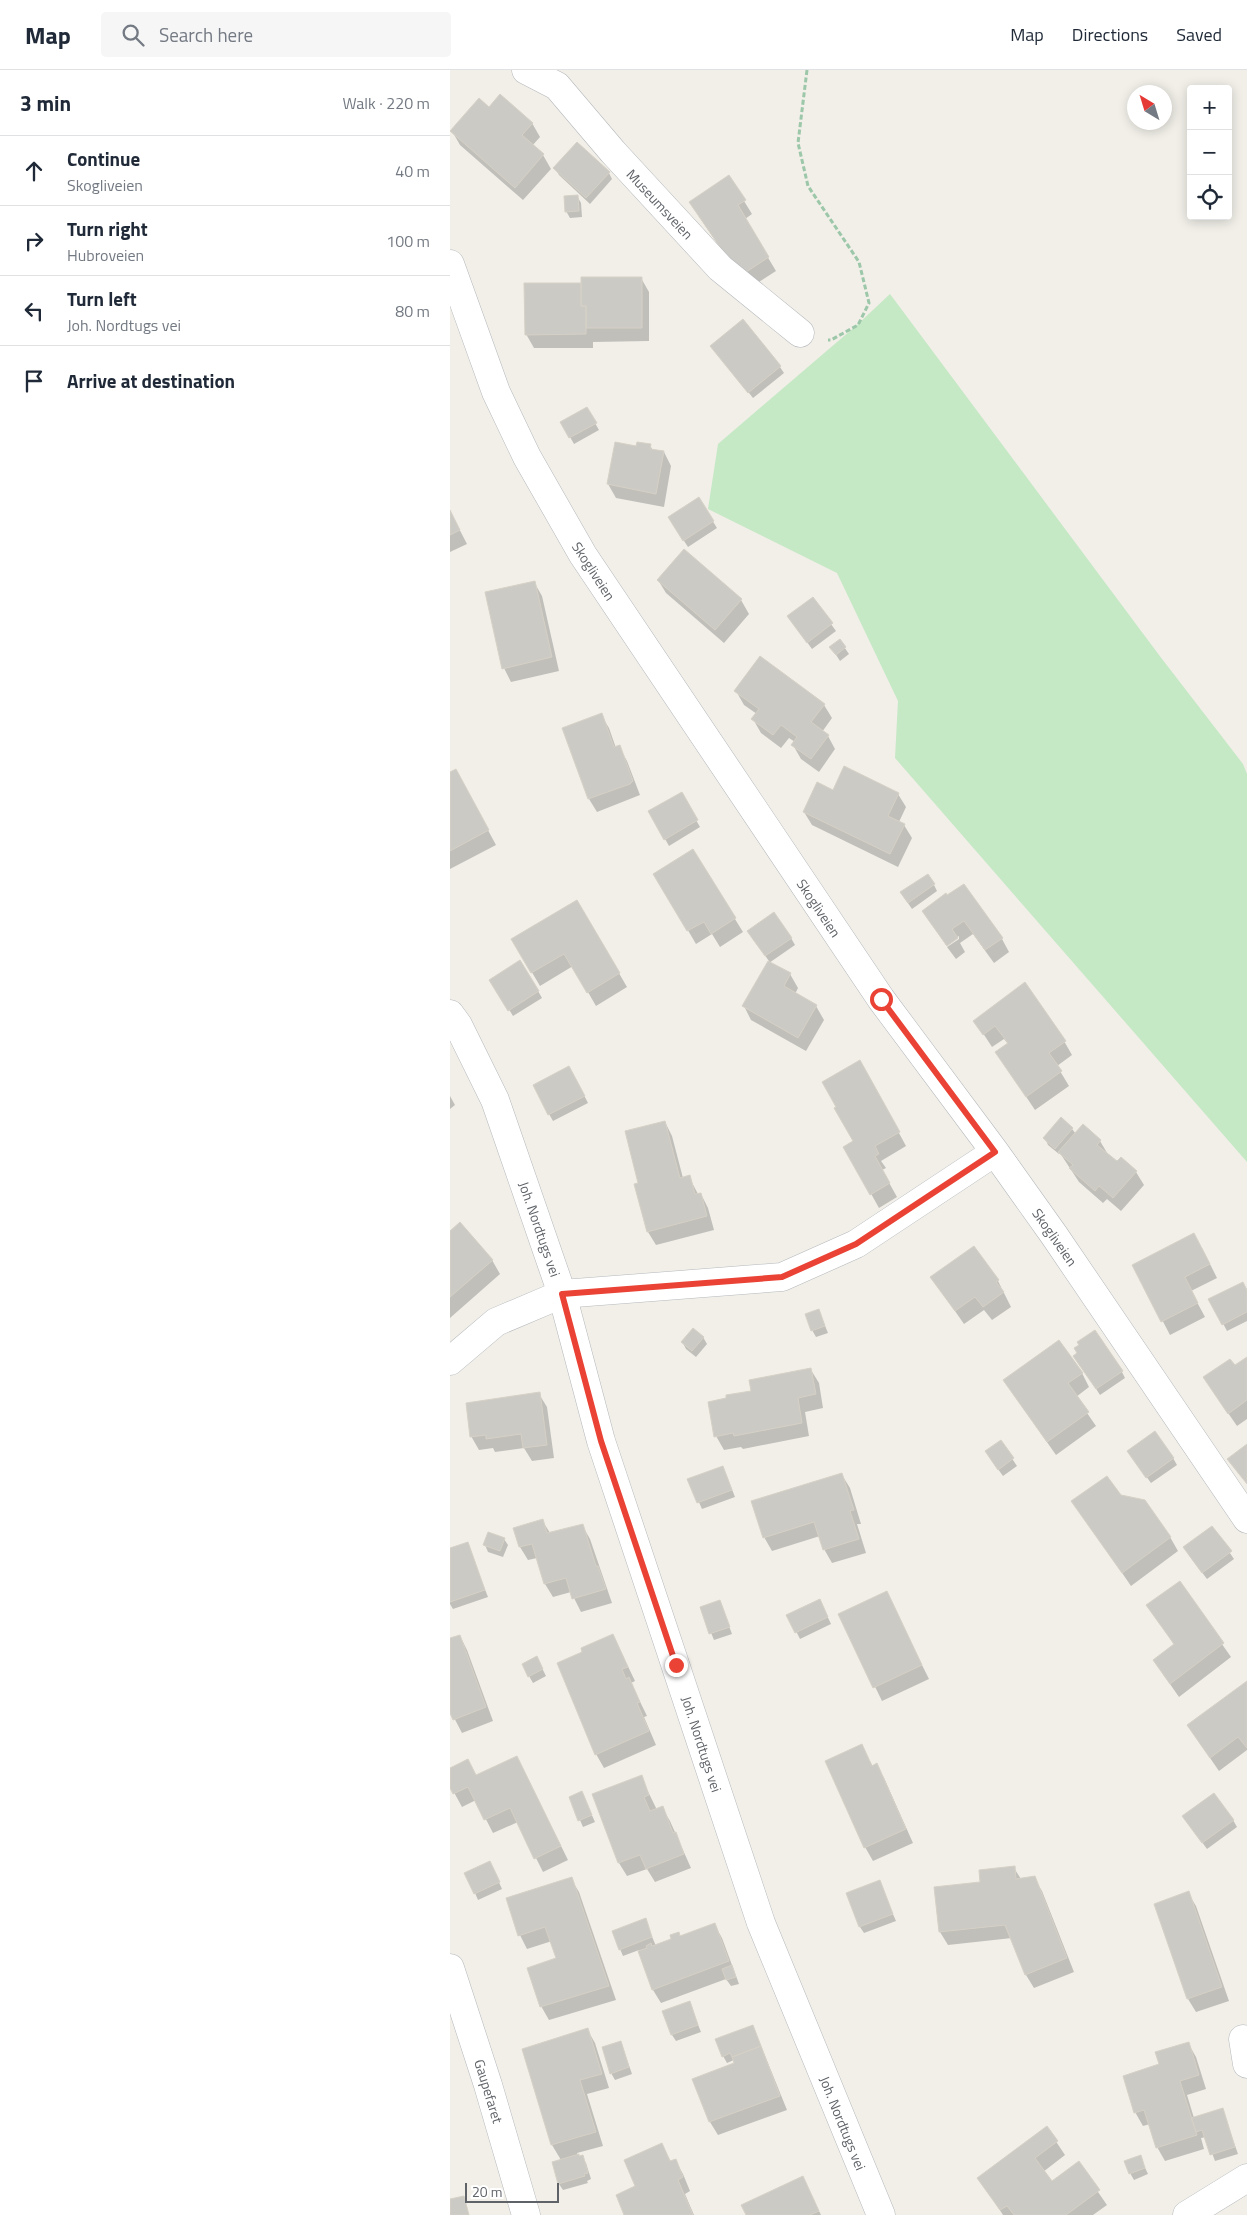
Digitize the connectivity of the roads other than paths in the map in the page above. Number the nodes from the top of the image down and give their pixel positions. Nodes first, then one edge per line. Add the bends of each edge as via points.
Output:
1 (526, 70) edge
2 (450, 264) edge
3 (800, 334) road end
4 (450, 1014) edge
5 (995, 1152) junction
6 (562, 1294) junction
7 (450, 1361) edge
8 (1247, 1519) edge
9 (450, 1968) edge
10 (1247, 2178) edge
11 (526, 2215) edge
12 (881, 2215) edge
13 (1187, 2215) edge

1 - 3 street, Museumsveien via 557,86 720,268
2 - 5 street, Skogliveien via 496,392 527,457 582,555 881,999
4 - 6 street, Joh. Nordtugs vei via 495,1100
5 - 6 street via 856,1244 782,1277
5 - 8 street, Skogliveien
6 - 7 street via 496,1322
6 - 12 street, Joh. Nordtugs vei via 601,1441 761,1923
9 - 11 street, Gaupefaret
10 - 13 street

